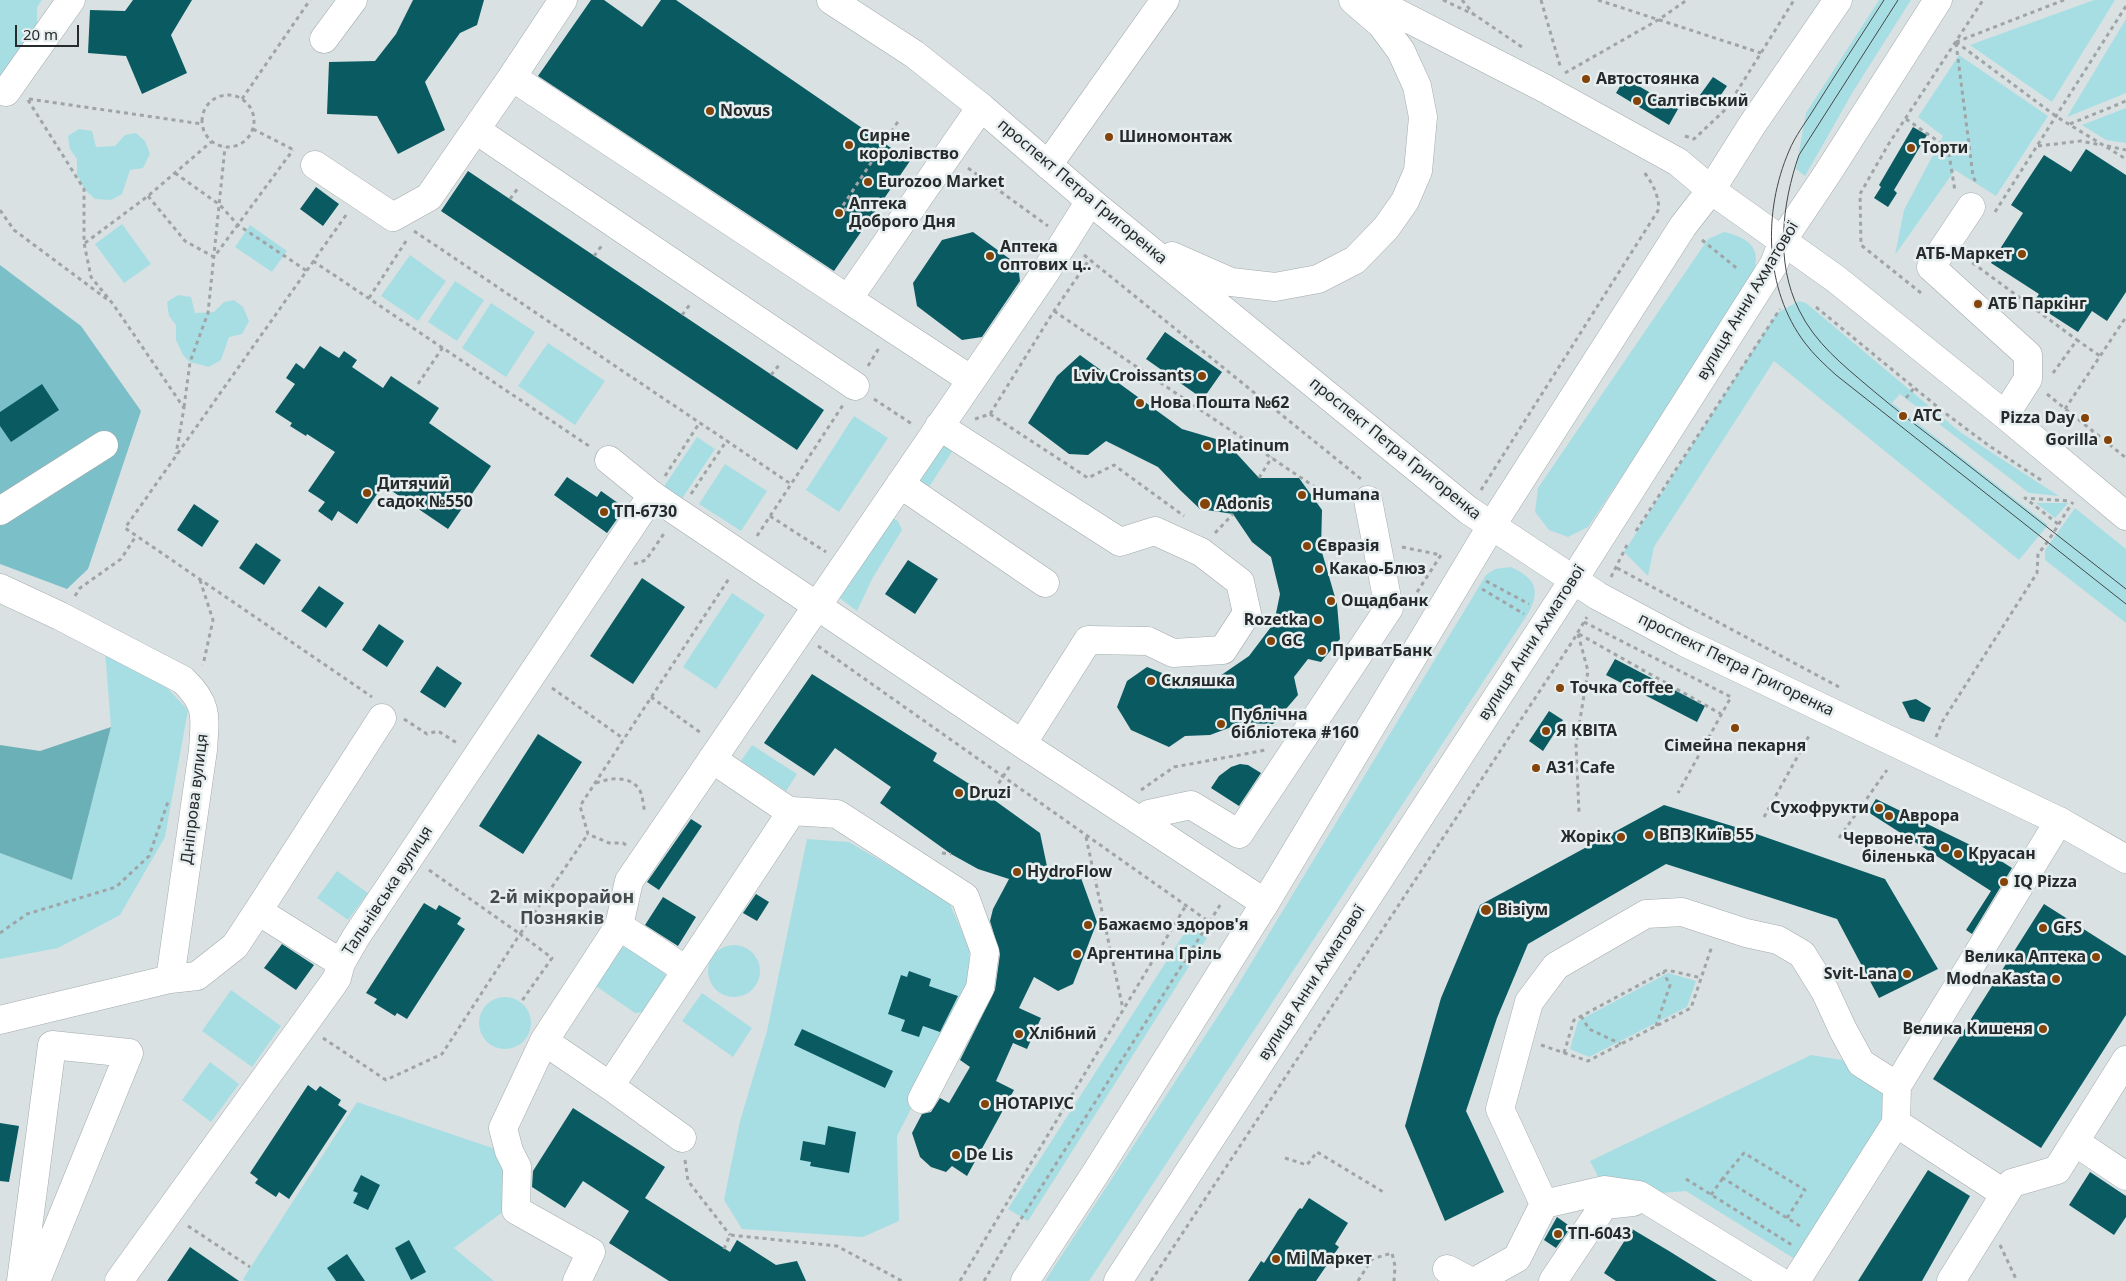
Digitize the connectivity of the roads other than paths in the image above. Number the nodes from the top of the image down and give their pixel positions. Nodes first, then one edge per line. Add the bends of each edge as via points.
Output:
1 (72, 0) edge
2 (353, 0) edge
3 (563, 0) edge
4 (831, 0) edge
5 (1164, 0) edge
6 (1352, 0) edge
7 (1372, 0) edge
8 (1838, 0) edge
9 (1938, 0) edge
10 (324, 40) dead end
11 (512, 77) junction
12 (17, 96) road end
13 (981, 107) junction
14 (476, 130) junction
15 (304, 157) road end
16 (1048, 165) junction
17 (1711, 190) junction
18 (1976, 200) road end
19 (1090, 201) junction
20 (1783, 241) junction
21 (1141, 242) junction
22 (848, 299) junction
23 (970, 379) junction
24 (856, 386) road end
25 (2005, 415) junction
26 (939, 426) junction
27 (104, 445) dead end
28 (609, 460) road end
29 (900, 484) junction
30 (1359, 491) road end
31 (652, 495) junction
32 (0, 511) edge
33 (2126, 516) edge
34 (1492, 525) junction
35 (1574, 579) junction
36 (1045, 583) dead end
37 (0, 588) edge
38 (817, 606) junction
39 (388, 712) road end
40 (1024, 745) junction
41 (712, 759) junction
42 (792, 811) junction
43 (2059, 821) junction
44 (1144, 823) junction
45 (2126, 859) edge
46 (1265, 903) junction
47 (258, 911) junction
48 (619, 926) junction
49 (341, 963) junction
50 (686, 970) junction
51 (170, 979) junction
52 (0, 1020) edge
53 (544, 1042) junction
54 (2126, 1060) edge
55 (610, 1086) junction
56 (1897, 1086) junction
57 (922, 1099) dead end
58 (1896, 1123) junction
59 (682, 1138) road end
60 (2075, 1142) junction
61 (2126, 1176) edge
62 (2006, 1194) junction
63 (1648, 1200) junction
64 (1544, 1204) junction
65 (1518, 1258) junction
66 (21, 1281) edge
67 (36, 1281) edge
68 (119, 1281) edge
69 (577, 1281) edge
70 (1025, 1281) edge
71 (1118, 1281) edge
72 (1476, 1281) edge
73 (1546, 1281) edge
74 (1553, 1281) edge
75 (1779, 1281) edge
76 (1796, 1281) edge
77 (1951, 1281) edge

1 - 12 main road
2 - 10 main road
3 - 11 main road
4 - 13 main road, проспект Петра Григоренка via 914,54
5 - 16 main road
6 - 21 main road via 1380,24 1401,51 1416,86 1423,118 1418,171 1405,201 1386,228 1355,260 1318,279 1275,287 1231,282
7 - 17 main road via 1542,87 1678,162
8 - 17 main road
9 - 20 main road, вулиця Анни Ахматової
11 - 14 main road
11 - 22 main road
13 - 16 main road, проспект Петра Григоренка
13 - 22 main road
14 - 15 main road via 430,197 393,217
14 - 24 main road
16 - 19 main road, проспект Петра Григоренка
17 - 20 main road
17 - 34 main road via 1683,226
18 - 25 main road via 1931,267 2028,355 2028,379
19 - 21 main road, проспект Петра Григоренка
19 - 23 main road via 1046,271
20 - 25 main road
20 - 35 main road, вулиця Анни Ахматової via 1774,264
21 - 34 main road, проспект Петра Григоренка via 1468,510
22 - 23 main road
23 - 26 main road
25 - 33 main road
26 - 29 main road
26 - 40 main road via 1120,542 1155,531 1201,552 1240,582 1247,612 1222,650 1173,653 1148,641 1088,640
27 - 32 main road
28 - 31 main road
29 - 36 main road
29 - 38 main road
30 - 44 main road via 1389,608 1239,834 1191,805 1149,814
31 - 38 main road
31 - 49 main road, Тальнівська вулиця
34 - 35 main road, проспект Петра Григоренка
34 - 46 main road via 1457,568
35 - 43 main road, проспект Петра Григоренка via 1598,596 1684,642
35 - 71 main road, вулиця Анни Ахматової
37 - 51 main road, Дніпрова вулиця via 183,680 197,694 205,714 203,750
38 - 40 main road
38 - 41 main road
39 - 47 main road
40 - 44 main road
41 - 42 main road
41 - 48 main road via 629,881
42 - 50 main road
42 - 57 main road via 837,814 965,897 984,952 980,988
43 - 45 main road, проспект Петра Григоренка
43 - 56 main road
44 - 46 main road
46 - 70 main road
47 - 49 main road
47 - 51 main road via 234,946 197,976
48 - 50 main road
48 - 53 main road
49 - 68 main road, Тальнівська вулиця via 333,984
50 - 55 main road
51 - 52 main road
53 - 55 main road
53 - 69 main road via 503,1128 517,1167 516,1210 591,1252
54 - 60 main road
55 - 59 main road
56 - 58 main road
56 - 64 main road via 1861,1062 1802,954 1778,940 1682,912 1646,914 1556,966 1529,1002 1500,1109
58 - 62 main road
58 - 76 main road
60 - 61 main road
60 - 62 main road via 2057,1170 2012,1183
62 - 77 main road
63 - 64 main road via 1639,1195 1605,1190
63 - 74 main road via 1604,1205
63 - 75 main road
64 - 65 main road
65 - 72 main road
65 - 73 main road via 1520,1263
66 - 67 main road via 52,1045 129,1053

